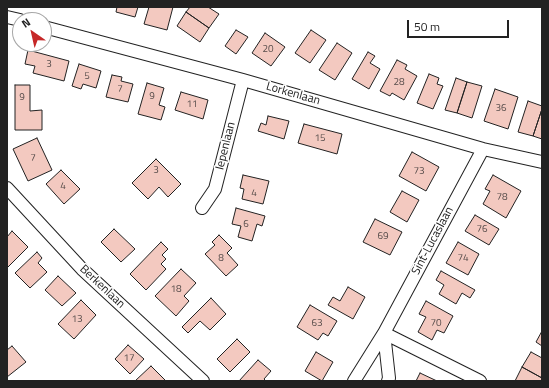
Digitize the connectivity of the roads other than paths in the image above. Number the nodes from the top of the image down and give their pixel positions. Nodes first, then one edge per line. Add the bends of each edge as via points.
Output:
1 (52, 28) edge
2 (243, 80) junction
3 (483, 149) junction
4 (542, 162) edge
5 (7, 188) edge
6 (202, 208) dead end
7 (384, 333) junction
8 (203, 381) edge
9 (354, 381) edge
10 (388, 381) edge
11 (480, 381) edge

1 - 2 street, Lorkenlaan
2 - 3 street, Lorkenlaan
2 - 6 street, Iepenlaan via 215,189
3 - 4 street, Lorkenlaan
3 - 7 street, Sint-Lucaslaan
5 - 8 street, Berkenlaan via 82,268
7 - 9 street, Sint-Lucaslaan
7 - 10 street
7 - 11 street

